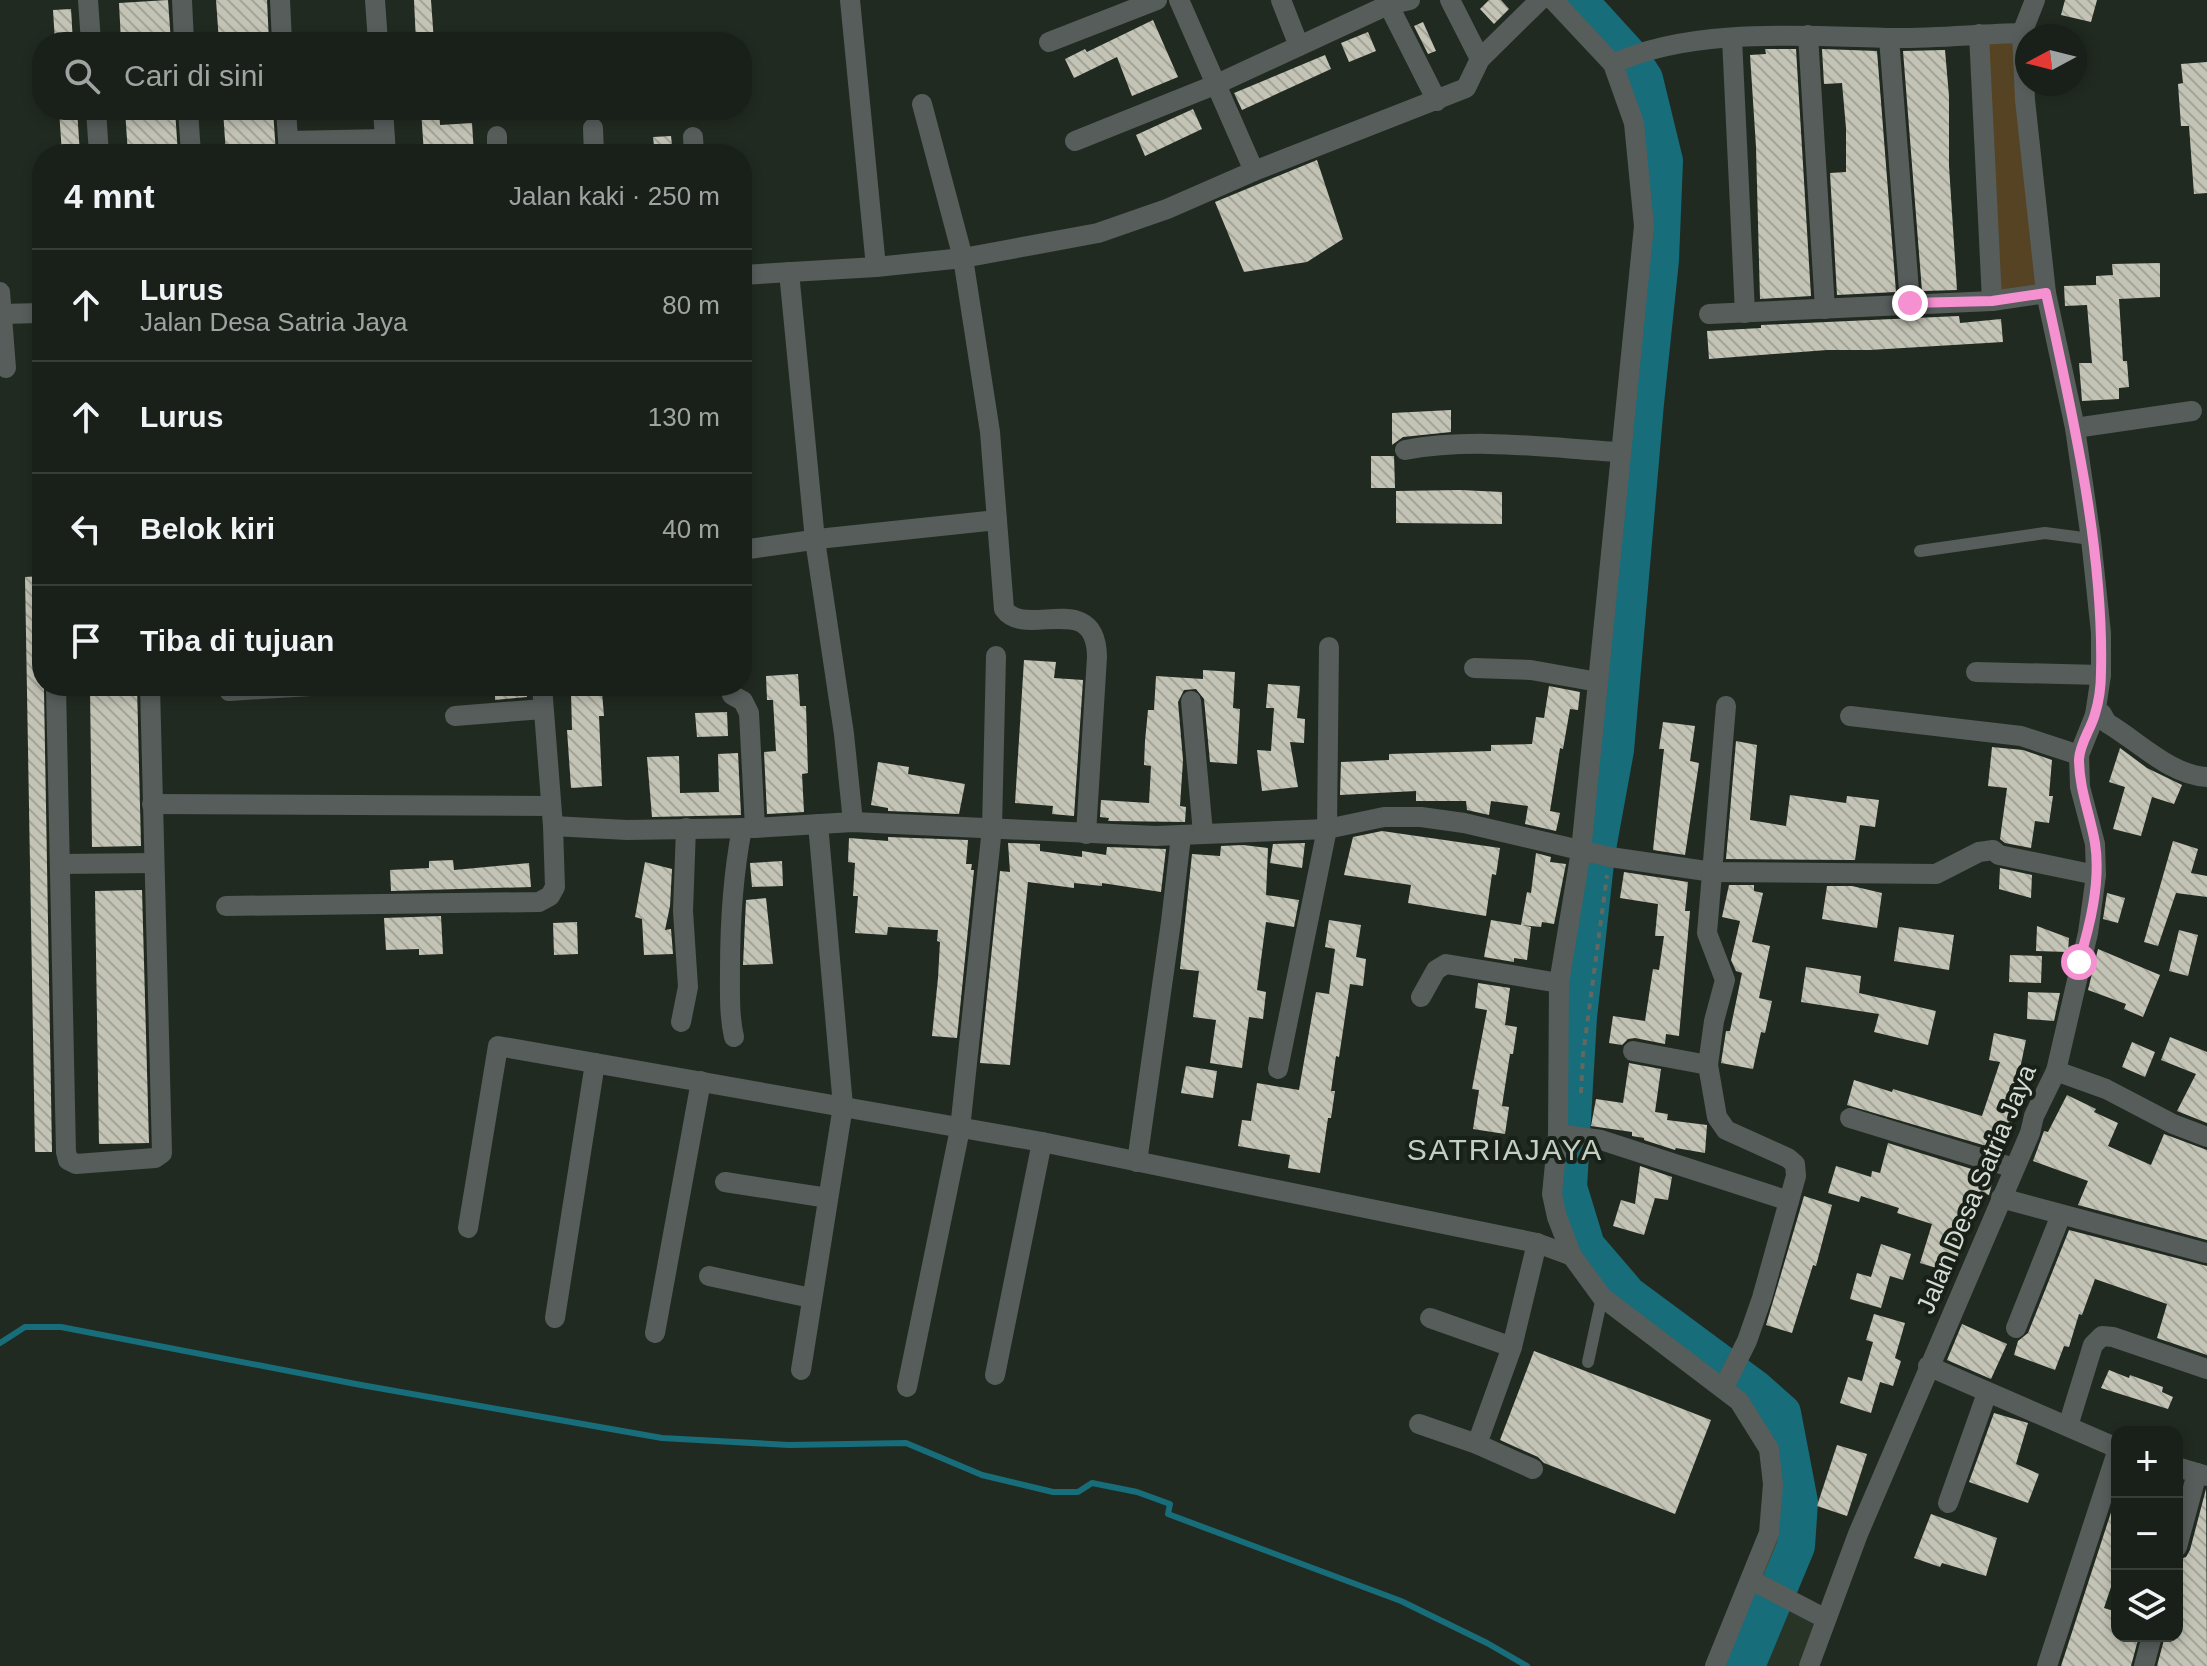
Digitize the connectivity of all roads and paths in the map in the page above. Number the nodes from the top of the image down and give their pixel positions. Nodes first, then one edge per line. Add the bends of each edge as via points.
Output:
1 (88, 0) edge
2 (182, 0) edge
3 (280, 0) edge
4 (375, 0) edge
5 (850, 0) edge
6 (1157, 0) edge
7 (1179, 0) edge
8 (1281, 0) edge
9 (1410, 0) edge
10 (1450, 0) edge
11 (1540, 0) edge
12 (1553, 0) edge
13 (2035, 0) edge
14 (1387, 2) edge
15 (2026, 24) edge
16 (90, 32) edge
17 (184, 32) edge
18 (282, 32) edge
19 (377, 32) edge
20 (2015, 33) edge
21 (1979, 34) junction
22 (1808, 35) junction
23 (1732, 38) junction
24 (1889, 38) junction
25 (1049, 42) dead end
26 (1299, 46) junction
27 (1480, 59) junction
28 (1621, 60) junction
29 (1217, 84) junction
30 (2025, 96) edge
31 (1437, 101) junction
32 (922, 104) dead end
33 (97, 120) edge
34 (189, 120) edge
35 (287, 120) edge
36 (384, 120) edge
37 (593, 128) dead end
38 (1075, 141) dead end
39 (98, 144) edge
40 (190, 144) edge
41 (288, 144) edge
42 (386, 144) edge
43 (594, 144) edge
44 (1254, 171) junction
45 (963, 258) junction
46 (876, 267) junction
47 (789, 272) junction
48 (752, 274) edge
49 (0, 292) edge
50 (2046, 293) junction
51 (1992, 301) junction
52 (1910, 303) junction
53 (1825, 309) junction
54 (32, 313) edge
55 (1745, 313) junction
56 (1, 314) edge
57 (1709, 314) dead end
58 (6, 368) dead end
59 (2192, 411) dead end
60 (2075, 428) junction
61 (1405, 450) dead end
62 (1619, 452) junction
63 (997, 520) junction
64 (2091, 539) junction
65 (815, 540) junction
66 (752, 549) edge
67 (1920, 551) dead end
68 (1329, 647) dead end
69 (996, 656) dead end
70 (1474, 668) dead end
71 (1976, 672) dead end
72 (2101, 675) junction
73 (1598, 682) junction
74 (56, 696) edge
75 (150, 696) edge
76 (542, 696) edge
77 (734, 696) edge
78 (1191, 701) dead end
79 (1726, 706) dead end
80 (543, 709) junction
81 (2095, 715) junction
82 (455, 716) dead end
83 (1850, 716) dead end
84 (2079, 755) junction
85 (2207, 777) edge
86 (152, 804) junction
87 (552, 816) junction
88 (853, 822) junction
89 (818, 824) junction
90 (686, 828) junction
91 (748, 828) junction
92 (992, 828) junction
93 (1327, 829) junction
94 (1203, 833) junction
95 (1086, 834) junction
96 (1181, 836) junction
97 (1581, 851) junction
98 (1610, 857) junction
99 (154, 863) junction
100 (61, 864) junction
101 (1713, 872) junction
102 (2096, 875) junction
103 (226, 906) dead end
104 (1559, 983) junction
105 (1421, 997) dead end
106 (681, 1022) dead end
107 (734, 1037) dead end
108 (1633, 1051) dead end
109 (595, 1063) junction
110 (1708, 1065) junction
111 (1278, 1069) dead end
112 (2056, 1071) junction
113 (701, 1081) junction
114 (1581, 1096) dead end
115 (843, 1106) junction
116 (1850, 1118) dead end
117 (960, 1129) junction
118 (1558, 1134) junction
119 (2207, 1137) edge
120 (1042, 1142) junction
121 (1137, 1162) junction
122 (2014, 1168) junction
123 (725, 1182) dead end
124 (828, 1198) junction
125 (2001, 1198) junction
126 (1789, 1201) junction
127 (2061, 1215) junction
128 (468, 1228) dead end
129 (1537, 1243) junction
130 (2207, 1253) edge
131 (1572, 1256) junction
132 (709, 1276) dead end
133 (1602, 1297) junction
134 (811, 1298) junction
135 (555, 1318) dead end
136 (1430, 1318) dead end
137 (2016, 1328) dead end
138 (655, 1333) dead end
139 (1512, 1347) junction
140 (1588, 1362) dead end
141 (1928, 1366) junction
142 (2207, 1369) edge
143 (801, 1370) dead end
144 (995, 1375) dead end
145 (907, 1387) dead end
146 (1724, 1387) junction
147 (1987, 1393) junction
148 (1419, 1424) dead end
149 (2068, 1426) junction
150 (1477, 1444) junction
151 (2111, 1447) edge
152 (1533, 1469) dead end
153 (2111, 1469) edge
154 (2202, 1474) edge
155 (1948, 1503) dead end
156 (2183, 1529) edge
157 (1751, 1580) junction
158 (1824, 1617) junction
159 (2150, 1642) edge
160 (1715, 1666) edge
161 (1809, 1666) edge
162 (2047, 1666) edge
163 (2144, 1666) edge

1 - 16 street
2 - 17 street
3 - 18 street
4 - 19 street
5 - 46 street
6 - 25 street
7 - 29 street
8 - 26 street
9 - 14 street
10 - 27 street
11 - 27 street
12 - 28 street
13 - 15 street
14 - 26 street
14 - 31 street
20 - 21 street
21 - 24 street
21 - 51 street
22 - 23 street
22 - 24 street
22 - 53 street
23 - 28 street
23 - 55 street
24 - 52 street
26 - 29 street
27 - 31 street via 1466,88
28 - 62 street via 1634,123 1644,226
29 - 38 street
29 - 44 street
30 - 50 street, Jalan Desa Satria Jaya
31 - 44 street
32 - 45 street
33 - 39 street
34 - 40 street
35 - 41 street
36 - 42 street
37 - 43 street
44 - 45 street via 1098,233
45 - 46 street
45 - 63 street via 990,432
46 - 47 street
47 - 48 street
47 - 65 street
49 - 56 street
50 - 51 street
50 - 60 street, Jalan Desa Satria Jaya
51 - 52 street
52 - 53 street
53 - 55 street
54 - 56 street
55 - 57 street
56 - 58 street
59 - 60 street
60 - 64 street, Jalan Desa Satria Jaya
61 - 62 street via 1474,444
62 - 73 street
63 - 65 street
63 - 95 street via 1005,613 1080,622 1095,638
64 - 67 lane via 2045,533
64 - 72 street, Jalan Desa Satria Jaya
65 - 66 street
65 - 88 street
68 - 93 street
69 - 92 street
70 - 73 street via 1531,670
71 - 72 street
72 - 81 street, Jalan Desa Satria Jaya
73 - 97 street
74 - 100 street
75 - 86 street
76 - 80 street
77 - 91 street via 749,713
78 - 94 street
79 - 101 street
80 - 82 street
80 - 87 street
81 - 84 street, Jalan Desa Satria Jaya
81 - 85 street via 2102,714 2107,723 2169,764
83 - 84 street via 2021,736
84 - 102 street, Jalan Desa Satria Jaya
86 - 87 street
86 - 99 street
87 - 90 street via 627,830
87 - 103 street via 555,887 539,902
88 - 89 street
88 - 92 street
89 - 91 street
89 - 115 street
90 - 91 street
90 - 106 street via 683,911 688,987
91 - 107 street via 733,876
92 - 95 street
92 - 117 street
93 - 94 street
93 - 97 street via 1384,817 1421,817
93 - 111 street
94 - 96 street
95 - 96 street
96 - 121 street
97 - 98 street
97 - 104 street
98 - 101 street
98 - 114 path
99 - 100 street
99 - 100 street via 162,1153 152,1159 76,1164 66,1152
101 - 102 street via 1936,874 1993,850
101 - 110 street via 1707,933 1725,980
102 - 112 street, Jalan Desa Satria Jaya
104 - 105 street via 1446,964 1436,970
104 - 118 street
108 - 110 street
109 - 113 street
109 - 128 street via 498,1046
109 - 135 street
110 - 126 street via 1717,1117 1726,1130 1795,1164
112 - 119 street
112 - 122 street, Jalan Desa Satria Jaya
113 - 115 street
113 - 138 street
115 - 117 street
115 - 124 street
116 - 122 street
117 - 120 street
117 - 145 street
118 - 126 street via 1601,1140
118 - 131 street via 1552,1194
120 - 121 street
120 - 144 street
121 - 129 street
122 - 125 street, Jalan Desa Satria Jaya
123 - 124 street
124 - 134 street
125 - 127 street
125 - 141 street, Jalan Desa Satria Jaya
126 - 146 street via 1747,1341
127 - 130 street
127 - 137 street
129 - 131 street
129 - 139 street
131 - 133 street
132 - 134 street
133 - 140 lane
133 - 146 street
134 - 143 street
136 - 139 street
139 - 150 street
141 - 147 street
141 - 158 street, Jalan Desa Satria Jaya
142 - 149 street via 2102,1336 2093,1345
146 - 157 street via 1769,1449 1769,1533
147 - 149 street
147 - 155 street
148 - 150 street
149 - 151 street
150 - 152 street
153 - 162 street
154 - 156 street
157 - 158 street
157 - 160 street
158 - 161 street, Jalan Desa Satria Jaya
159 - 163 street

